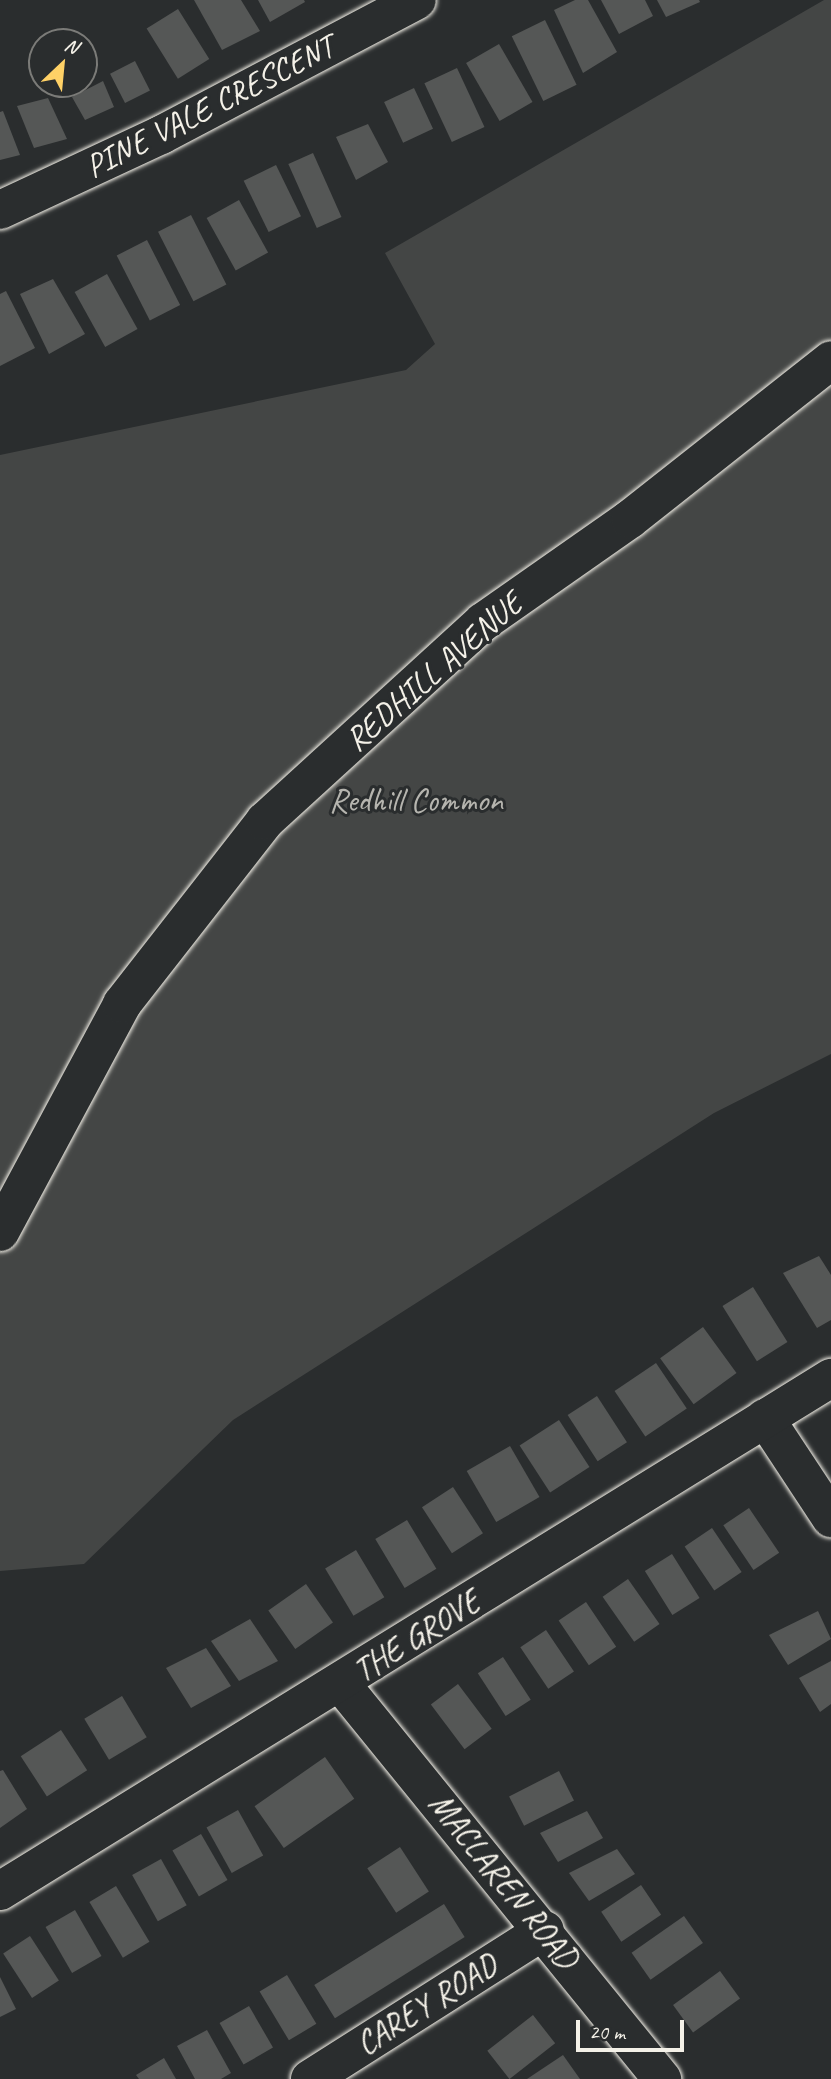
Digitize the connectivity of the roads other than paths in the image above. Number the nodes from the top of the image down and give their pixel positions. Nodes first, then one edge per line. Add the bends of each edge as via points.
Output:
1 (417, 0) edge
2 (0, 210) edge
3 (831, 360) edge
4 (0, 1232) edge
5 (831, 1378) edge
6 (765, 1419) junction
7 (831, 1518) edge
8 (342, 1685) junction
9 (0, 1891) edge
10 (545, 1930) junction
11 (310, 2079) edge
12 (662, 2079) edge

1 - 2 street, PINE VALE CRESCENT via 161,135
3 - 4 street, REDHILL AVENUE via 630,519 483,622 265,821 122,1004
5 - 6 street, THE GROVE
6 - 7 street
6 - 8 street, THE GROVE
8 - 9 street, THE GROVE
8 - 10 street, MACLAREN ROAD
10 - 11 street, CAREY ROAD
10 - 12 street, MACLAREN ROAD

